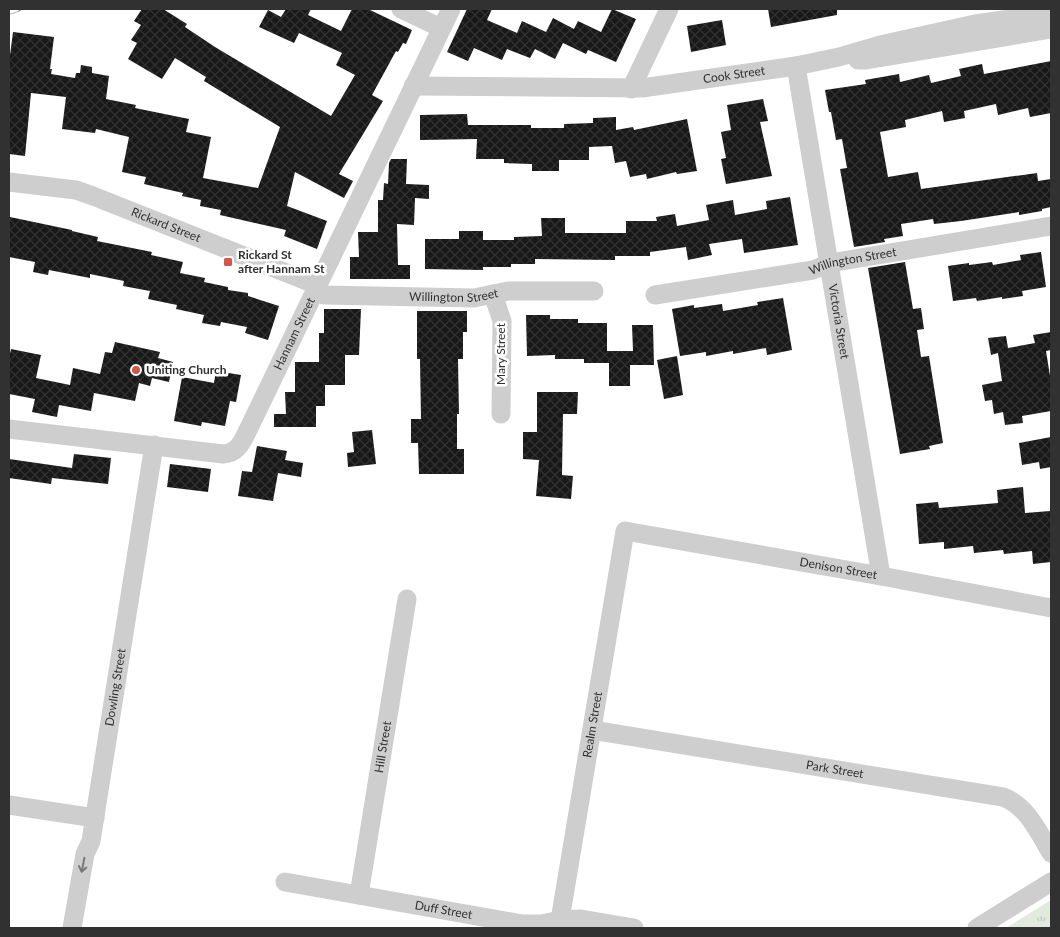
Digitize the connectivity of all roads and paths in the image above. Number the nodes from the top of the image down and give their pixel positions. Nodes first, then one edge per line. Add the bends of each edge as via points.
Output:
1 (401, 9) edge
2 (451, 9) edge
3 (669, 9) edge
4 (1051, 13) edge
5 (976, 16) edge
6 (441, 28) junction
7 (1051, 29) edge
8 (839, 57) junction
9 (796, 66) junction
10 (413, 86) junction
11 (631, 89) junction
12 (9, 182) edge
13 (1051, 226) edge
14 (830, 263) junction
15 (316, 287) junction
16 (594, 291) dead end
17 (493, 294) junction
18 (655, 295) dead end
19 (500, 414) dead end
20 (9, 429) edge
21 (154, 446) junction
22 (625, 531) joint
23 (881, 576) junction
24 (407, 599) dead end
25 (1051, 608) edge
26 (592, 730) junction
27 (9, 805) edge
28 (95, 818) junction
29 (1051, 853) edge
30 (285, 882) dead end
31 (1051, 882) edge
32 (359, 895) junction
33 (560, 920) junction
34 (72, 928) edge
35 (634, 928) edge
36 (977, 928) edge

1 - 6 street
2 - 6 street, Hannam Street
3 - 11 street
4 - 5 street, Cook Street
5 - 8 street, Cook Street
6 - 10 street, Hannam Street
7 - 8 street via 866,60
8 - 9 street, Cook Street
9 - 11 street, Cook Street
9 - 14 street, Victoria Street
10 - 11 street, Cook Street
10 - 15 street, Hannam Street
12 - 15 street, Rickard Street via 76,190
13 - 14 street, Willington Street
14 - 18 street, Willington Street via 812,270
14 - 23 street, Victoria Street
15 - 17 street, Willington Street via 324,295 474,298
15 - 21 street, Hannam Street via 237,450 223,454
16 - 17 street, Willington Street via 508,291
17 - 19 street, Mary Street via 502,321
20 - 21 street, Hannam Street
21 - 28 street, Dowling Street
22 - 23 street, Denison Street
22 - 26 street, Realm Street
23 - 25 street, Denison Street
24 - 32 street, Hill Street
26 - 29 street, Park Street via 1003,797 1016,802 1024,810
26 - 33 street, Realm Street
27 - 28 street
28 -> 34 street, Dowling Street
30 - 32 street, Duff Street
31 - 36 street
32 - 33 street, Duff Street via 522,924
33 - 35 street, Duff Street via 581,919

